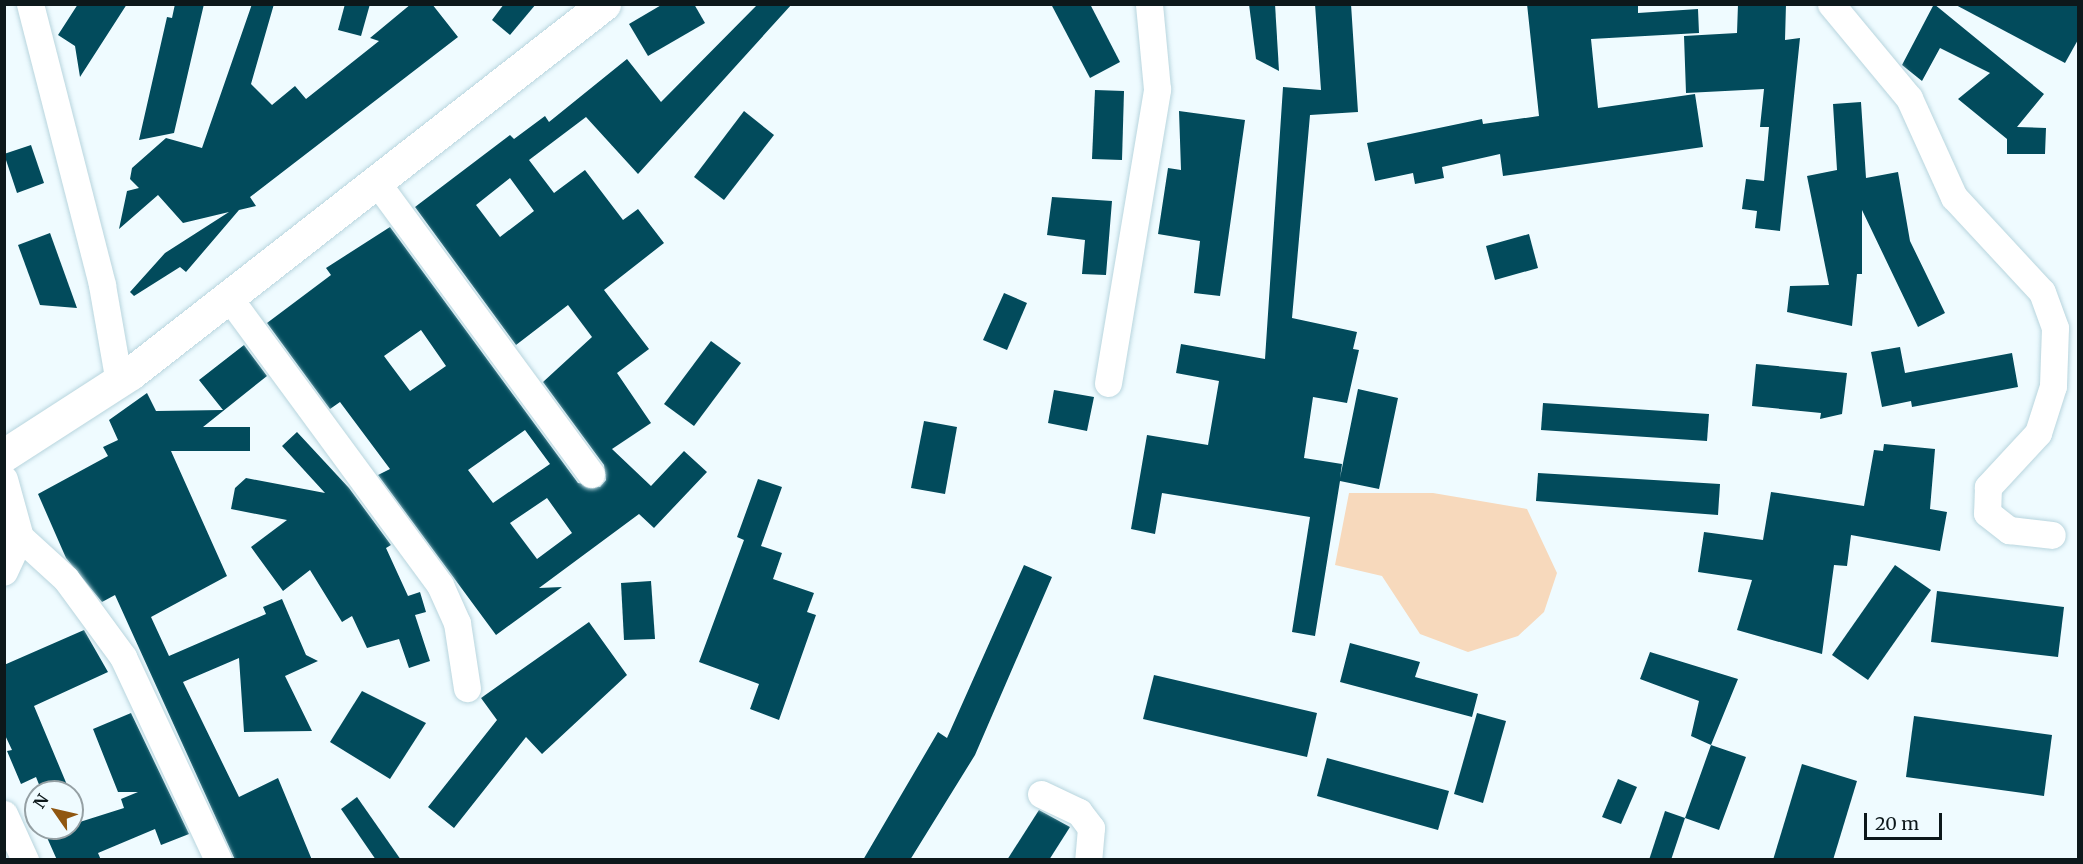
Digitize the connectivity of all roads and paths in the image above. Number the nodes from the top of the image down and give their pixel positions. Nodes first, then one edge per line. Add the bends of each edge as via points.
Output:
1 (30, 4) edge
2 (604, 4) edge
3 (1149, 4) edge
4 (1832, 4) edge
5 (375, 180) junction
6 (227, 295) junction
7 (119, 382) junction
8 (1108, 383) dead end
9 (4, 455) edge
10 (591, 474) dead end
11 (4, 479) edge
12 (2052, 535) dead end
13 (20, 537) junction
14 (4, 571) edge
15 (467, 688) dead end
16 (1041, 794) dead end
17 (4, 814) edge
18 (25, 860) edge
19 (218, 860) edge
20 (1088, 860) edge

1 - 7 street via 102,285
2 - 5 street
3 - 8 street via 1156,89
4 - 12 street via 1909,98 1954,197 2042,292 2055,328 2053,386 2038,433 1988,487 1987,513 2009,530
5 - 6 street
5 - 10 street
6 - 7 street
6 - 15 street via 440,585 457,623
7 - 9 street
11 - 13 street
13 - 14 street
13 - 19 street via 66,579 123,657
16 - 20 street via 1079,812 1091,828
17 - 18 street

